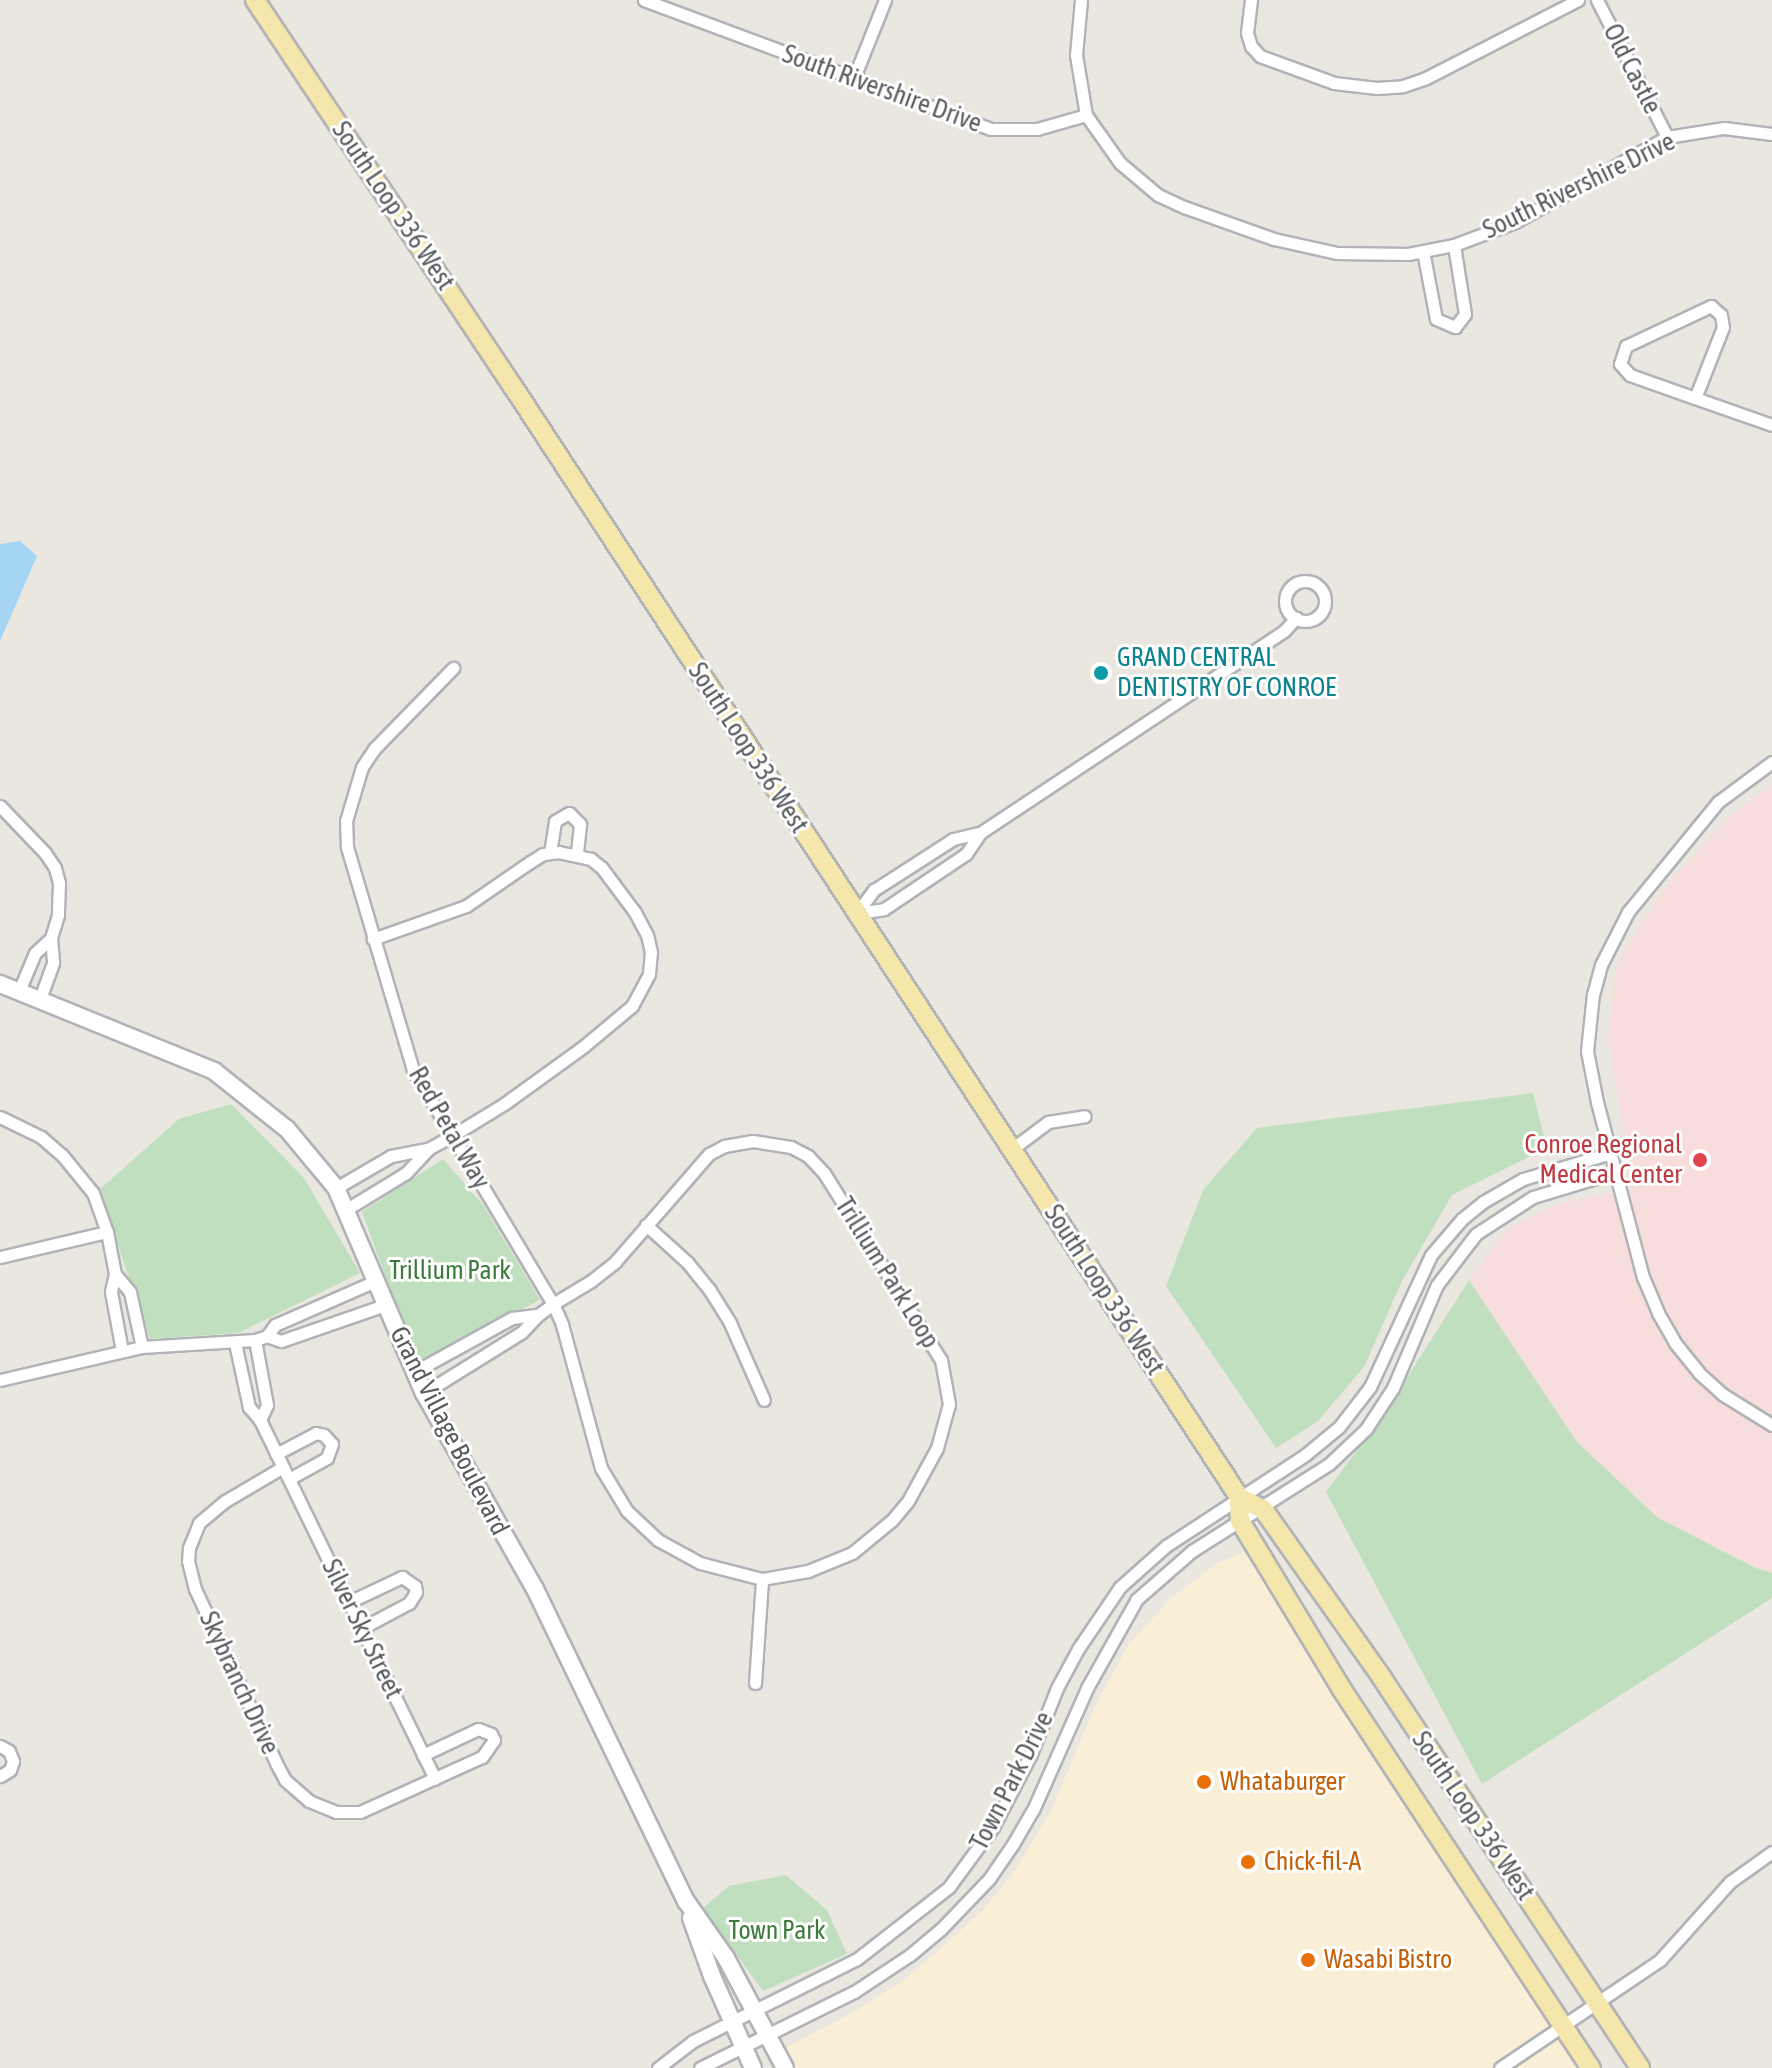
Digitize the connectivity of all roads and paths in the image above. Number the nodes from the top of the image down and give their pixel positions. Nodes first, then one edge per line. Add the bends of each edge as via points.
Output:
1 (255, 0) edge
2 (644, 0) edge
3 (885, 0) edge
4 (1081, 0) edge
5 (1251, 0) edge
6 (1578, 0) edge
7 (1597, 0) edge
8 (853, 80) junction
9 (1086, 115) junction
10 (1772, 134) edge
11 (1667, 137) junction
12 (1454, 245) junction
13 (1423, 251) junction
14 (1695, 398) junction
15 (1772, 425) edge
16 (1296, 618) dead end
17 (453, 668) dead end
18 (1772, 762) edge
19 (0, 806) edge
20 (980, 833) junction
21 (550, 853) junction
22 (577, 854) junction
23 (857, 913) junction
24 (51, 938) junction
25 (373, 939) junction
26 (0, 984) edge
27 (19, 991) junction
28 (40, 999) junction
29 (1085, 1116) dead end
30 (0, 1117) edge
31 (450, 1137) junction
32 (428, 1149) junction
33 (1012, 1149) junction
34 (1611, 1153) junction
35 (1616, 1172) junction
36 (336, 1188) junction
37 (347, 1209) junction
38 (646, 1225) junction
39 (107, 1232) junction
40 (0, 1257) edge
41 (115, 1274) junction
42 (375, 1281) junction
43 (553, 1304) junction
44 (385, 1305) junction
45 (538, 1315) junction
46 (261, 1338) junction
47 (235, 1343) junction
48 (142, 1347) junction
49 (122, 1351) junction
50 (414, 1372) junction
51 (1375, 1378) junction
52 (0, 1380) edge
53 (1393, 1388) junction
54 (424, 1393) junction
55 (764, 1400) dead end
56 (260, 1420) junction
57 (1772, 1425) edge
58 (276, 1454) junction
59 (283, 1467) junction
60 (289, 1479) junction
61 (1239, 1497) junction
62 (1263, 1509) junction
63 (1240, 1521) junction
64 (762, 1579) junction
65 (349, 1602) junction
66 (362, 1628) junction
67 (755, 1683) dead end
68 (0, 1746) edge
69 (423, 1755) junction
70 (0, 1776) edge
71 (435, 1779) junction
72 (1772, 1852) edge
73 (686, 1901) junction
74 (1598, 2003) junction
75 (754, 2010) junction
76 (731, 2021) junction
77 (1563, 2025) junction
78 (767, 2035) junction
79 (742, 2047) junction
80 (658, 2068) edge
81 (700, 2068) edge
82 (753, 2068) edge
83 (785, 2068) edge
84 (1500, 2068) edge
85 (1591, 2068) edge
86 (1640, 2068) edge

1 - 23 main road, South Loop 336 West
2 - 8 street, South Rivershire Drive
3 - 8 street
4 - 9 street via 1076,55
5 - 6 street via 1247,33 1260,56 1334,83 1377,88 1426,78
7 - 11 street, Old Castle
8 - 9 street, South Rivershire Drive via 991,129 1037,129
9 - 13 street, South Rivershire Drive via 1120,163 1158,195 1184,207 1274,239 1337,253
10 - 11 street, South Rivershire Drive via 1724,128
11 - 12 street, South Rivershire Drive via 1515,222
12 - 13 street, South Rivershire Drive
12 - 13 street via 1465,314 1455,327 1436,319
14 - 14 street via 1630,375 1620,364 1620,355 1626,346 1711,306 1721,315 1723,327
14 - 15 street
16 - 20 street
17 - 25 street, Red Petal Way via 375,748 353,791 347,847
18 - 34 street via 1718,802 1692,832 1628,912 1601,965 1587,1051
19 - 24 street via 55,868 58,915
20 - 23 street via 953,839 874,890
20 - 23 street via 966,854 884,909
21 - 22 street
21 - 22 street via 555,821 569,813 580,824
21 - 25 street via 466,906
22 - 31 street via 602,868 647,935 651,952 643,989 632,1006 584,1046
23 - 33 main road, South Loop 336 West
24 - 27 street via 35,953
24 - 28 street via 53,963
25 - 31 street, Red Petal Way via 413,1070
26 - 27 street, Grand Village Boulevard
27 - 28 street, Grand Village Boulevard
28 - 36 street, Grand Village Boulevard via 214,1071 287,1129
29 - 33 street via 1048,1122
30 - 39 street via 41,1137 62,1155 93,1193
31 - 32 street
31 - 43 street, Red Petal Way
32 - 36 street via 391,1156
32 - 37 street via 406,1173
33 - 61 main road, South Loop 336 West
34 - 35 street
34 - 51 street, Town Park Drive via 1523,1179 1462,1219 1417,1280
35 - 53 street, Town Park Drive via 1533,1197 1476,1234 1437,1285
35 - 57 street via 1643,1277 1675,1343 1722,1394
36 - 37 street, Grand Village Boulevard
37 - 42 street, Grand Village Boulevard
38 - 43 street, Trillium Park Loop via 615,1262
38 - 55 street via 709,1289 737,1336
38 - 64 street, Trillium Park Loop via 709,1154 753,1141 791,1147 824,1173 941,1360 949,1404 946,1423 908,1501 852,1553 808,1571
39 - 40 street
39 - 41 street
41 - 48 street via 130,1292
41 - 49 street via 111,1292
42 - 44 street, Grand Village Boulevard
42 - 46 street via 275,1325
43 - 45 street, Trillium Park Loop
43 - 64 street, Trillium Park Loop via 601,1468 627,1511 676,1552
44 - 46 street via 281,1341
44 - 50 street, Grand Village Boulevard
45 - 50 street, Trillium Park Loop via 512,1318
45 - 54 street, Trillium Park Loop via 522,1332
46 - 47 street
46 - 56 street, Silver Sky Street via 267,1405
47 - 48 street
47 - 56 street, Silver Sky Street via 249,1407
48 - 49 street
49 - 52 street
50 - 54 street, Grand Village Boulevard
51 - 53 street
51 - 61 street, Town Park Drive via 1327,1438
53 - 62 street, Town Park Drive via 1349,1447
54 - 73 street, Grand Village Boulevard via 535,1589
56 - 58 street, Silver Sky Street
58 - 59 street, Silver Sky Street
58 - 60 street via 316,1433 329,1438 327,1458
59 - 60 street, Silver Sky Street
59 - 71 street, Skybranch Drive via 199,1523 188,1561 195,1589 276,1763 295,1790 336,1812 374,1808
60 - 65 street, Silver Sky Street
61 - 62 main road, South Loop 336 West
61 - 63 main road, South Loop 336 West
61 - 75 street, Town Park Drive via 1166,1546 1110,1599 1057,1688 1012,1792 978,1852 949,1887 857,1959
62 - 63 street, Town Park Drive
62 - 74 main road, South Loop 336 West
63 - 77 main road, South Loop 336 West via 1341,1688
63 - 78 street, Town Park Drive via 1174,1565 1137,1599 1087,1688 1033,1810 981,1888 941,1929 882,1975
64 - 67 street
65 - 66 street, Silver Sky Street
65 - 66 street via 402,1577 415,1586 409,1603
66 - 69 street, Silver Sky Street
68 - 70 street via 13,1761
69 - 71 street, Silver Sky Street
69 - 71 street, Skybranch Drive via 478,1729 491,1734 493,1745 482,1757
72 - 74 street via 1730,1882 1660,1960
73 - 75 street, Grand Village Boulevard
73 - 76 street, Grand Village Boulevard
74 - 77 street
74 - 86 main road, South Loop 336 West
75 - 76 street, Town Park Drive
75 - 78 street, Grand Village Boulevard
76 - 79 street, Grand Village Boulevard
76 - 80 street, Town Park Drive
77 - 84 street
77 - 85 main road, South Loop 336 West
78 - 79 street, Town Park Drive
78 - 83 street, Grand Village Boulevard
79 - 81 street, Town Park Drive
79 - 82 street, Grand Village Boulevard

